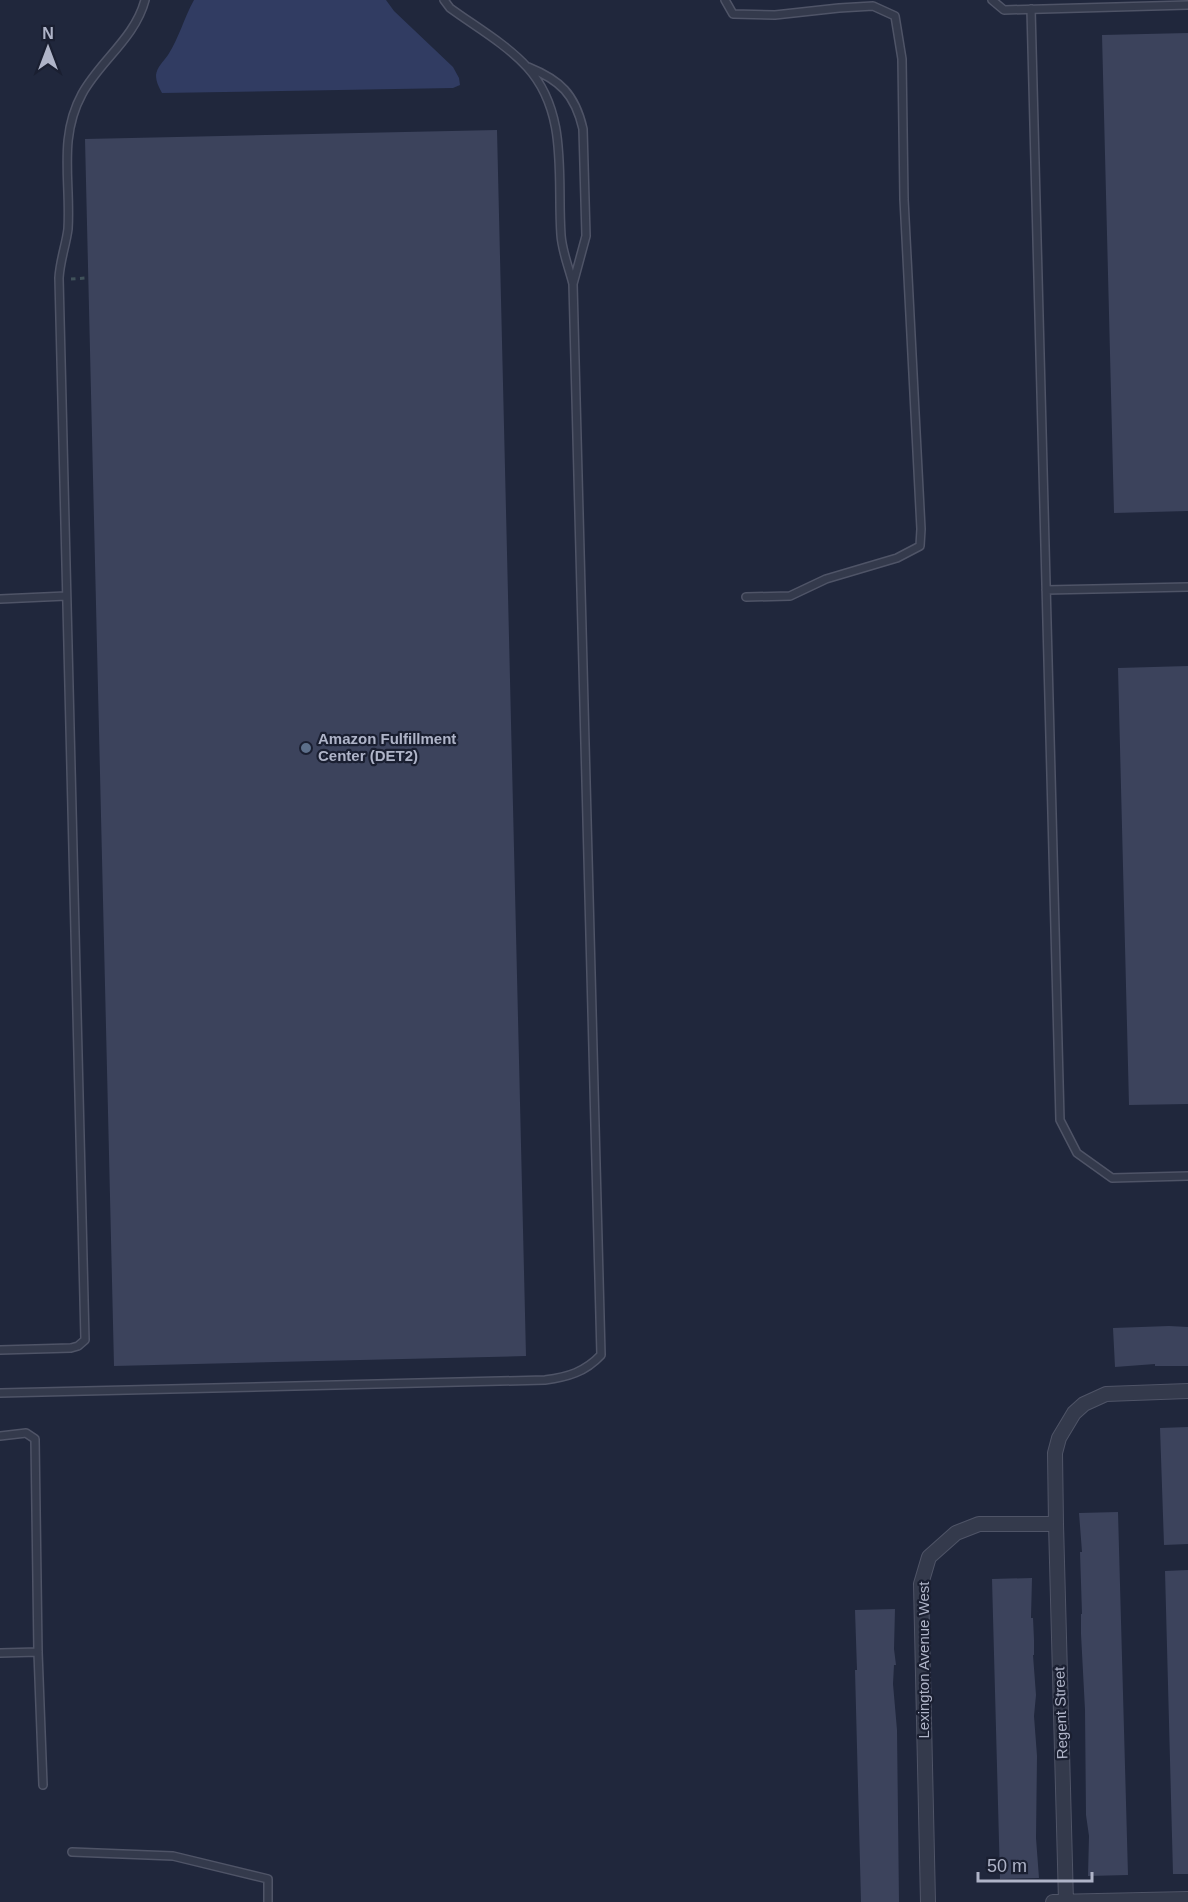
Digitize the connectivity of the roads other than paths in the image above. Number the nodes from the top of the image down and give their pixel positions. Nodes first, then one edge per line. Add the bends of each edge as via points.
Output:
1 (145, 0) edge
2 (444, 0) edge
3 (725, 0) edge
4 (992, 0) edge
5 (1188, 5) edge
6 (1031, 9) junction
7 (528, 68) junction
8 (573, 284) junction
9 (1188, 587) edge
10 (1046, 590) junction
11 (66, 596) junction
12 (746, 597) dead end
13 (0, 599) edge
14 (1188, 1176) edge
15 (0, 1350) edge
16 (1188, 1391) edge
17 (0, 1393) edge
18 (0, 1435) edge
19 (1056, 1524) junction
20 (38, 1652) junction
21 (0, 1653) edge
22 (43, 1785) dead end
23 (72, 1852) dead end
24 (1188, 1899) edge
25 (268, 1902) edge
26 (928, 1902) edge
27 (1053, 1902) edge
28 (1066, 1902) edge

1 - 11 lane via 134,27 83,93 67,141 68,230 58,283
2 - 7 lane
3 - 12 lane via 733,14 775,15 873,6 895,16 902,59 904,199 921,517 920,546 897,558 826,579 790,596
4 - 6 lane via 1004,10
5 - 6 lane
6 - 10 lane
7 - 8 lane via 545,93 555,123 561,237
7 - 8 lane via 561,85 580,116 583,129 586,236
8 - 17 lane via 601,1355 578,1372 545,1380
9 - 10 lane
10 - 14 lane via 1060,1120 1077,1153 1112,1178
11 - 13 lane
11 - 15 lane via 85,1340 78,1346
16 - 19 street, Regent Street via 1106,1394 1074,1413 1055,1453
18 - 20 lane via 26,1433 35,1439
19 - 26 street, Lexington Avenue West via 980,1524 956,1533 929,1557 921,1584
19 - 28 street, Regent Street
20 - 21 lane
20 - 22 lane
23 - 25 lane via 173,1856 268,1879
24 - 28 street
27 - 28 street

